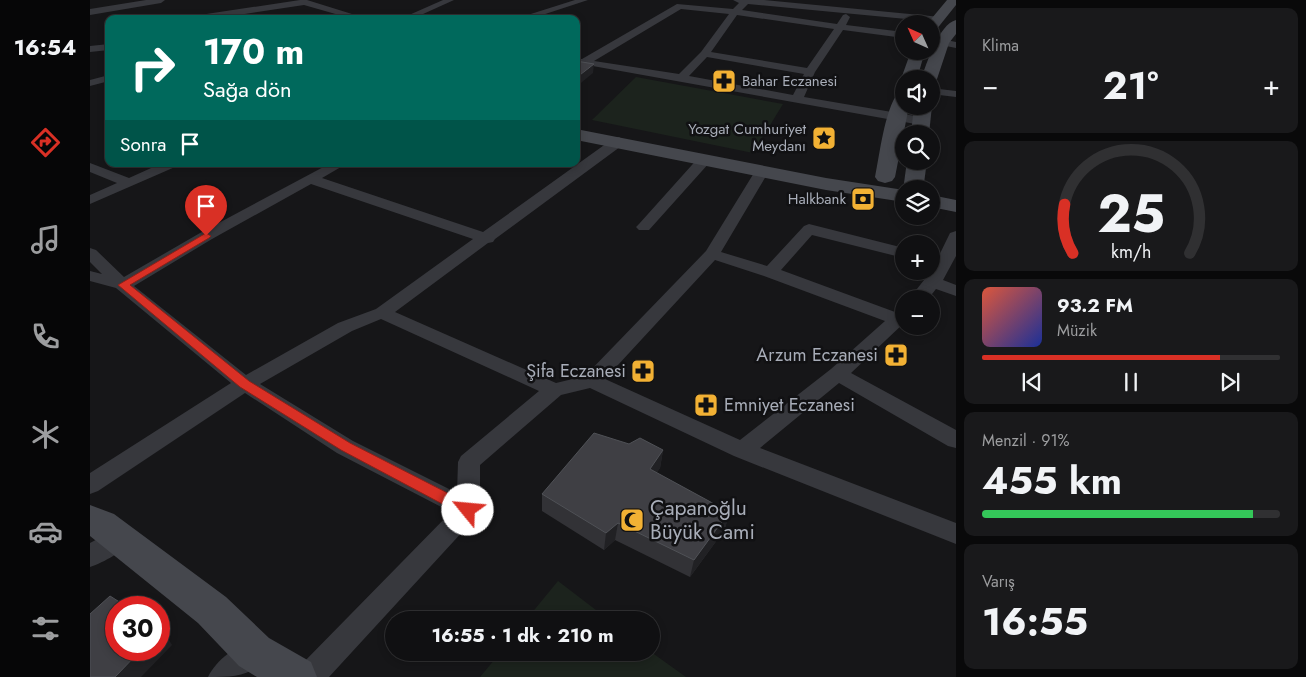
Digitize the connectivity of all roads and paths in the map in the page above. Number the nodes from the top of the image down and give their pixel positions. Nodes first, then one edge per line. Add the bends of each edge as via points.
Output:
1 (140, 0) edge
2 (159, 0) edge
3 (450, 0) edge
4 (584, 0) edge
5 (743, 0) edge
6 (759, 0) edge
7 (954, 0) edge
8 (308, 1) edge
9 (415, 6) dead end
10 (114, 8) junction
11 (153, 10) dead end
12 (850, 10) junction
13 (426, 11) junction
14 (90, 12) edge
15 (735, 12) junction
16 (219, 15) edge
17 (352, 15) edge
18 (415, 15) edge
19 (532, 15) edge
20 (895, 16) edge
21 (940, 16) edge
22 (956, 24) edge
23 (840, 26) junction
24 (895, 34) edge
25 (943, 43) edge
26 (105, 47) edge
27 (90, 49) edge
28 (704, 54) junction
29 (580, 61) edge
30 (932, 70) edge
31 (810, 72) junction
32 (681, 78) junction
33 (105, 79) edge
34 (92, 83) edge
35 (940, 92) edge
36 (956, 94) edge
37 (797, 99) junction
38 (898, 115) edge
39 (897, 118) junction
40 (921, 120) edge
41 (580, 127) edge
42 (580, 135) edge
43 (619, 142) junction
44 (705, 159) junction
45 (90, 167) edge
46 (164, 167) edge
47 (333, 167) edge
48 (762, 171) junction
49 (885, 177) junction
50 (310, 179) junction
51 (895, 181) edge
52 (129, 183) junction
53 (860, 184) junction
54 (895, 188) edge
55 (940, 195) edge
56 (956, 198) edge
57 (90, 200) edge
58 (940, 203) edge
59 (956, 206) edge
60 (644, 227) dead end
61 (956, 236) edge
62 (487, 239) junction
63 (895, 251) edge
64 (90, 253) edge
65 (712, 254) junction
66 (940, 260) edge
67 (770, 272) junction
68 (90, 276) edge
69 (933, 282) joint
70 (123, 285) junction
71 (926, 290) edge
72 (956, 291) edge
73 (382, 313) junction
74 (895, 314) edge
75 (895, 322) edge
76 (838, 374) junction
77 (592, 381) junction
78 (245, 384) junction
79 (554, 390) junction
80 (956, 440) edge
81 (742, 450) junction
82 (90, 486) edge
83 (468, 510) junction
84 (956, 534) edge
85 (99, 538) edge
86 (254, 652) junction
87 (223, 677) edge
88 (296, 677) edge
89 (309, 677) edge

1 - 10 street
2 - 10 street
2 - 11 street
3 - 13 street
4 - 19 street
5 - 12 street
5 - 15 street
6 - 12 street
7 - 21 street
8 - 16 street
8 - 17 street
9 - 13 street
10 - 14 street
12 - 20 street
12 - 23 street
13 - 18 street
15 - 23 street
15 - 28 street
15 - 29 street via 680,6
22 - 25 street
23 - 24 street
23 - 31 street
25 - 30 street
26 - 27 street
28 - 31 street
28 - 32 street
29 - 32 street
31 - 37 street
32 - 37 street
33 - 34 street
35 - 36 street
37 - 39 street
38 - 39 street
39 - 40 street
39 - 49 street
41 - 53 street
42 - 43 street
43 - 44 street
43 - 62 street
44 - 48 street
44 - 60 street
45 - 52 street
46 - 52 street
47 - 50 street
48 - 53 street via 826,184
48 - 65 street
49 - 51 street
49 - 53 street
50 - 62 street
50 - 70 street
52 - 57 street
53 - 54 street
55 - 56 street
58 - 59 street
61 - 66 street
62 - 73 street
63 - 67 street via 809,229
64 - 70 street
65 - 67 street
65 - 77 street
67 - 74 street
68 - 70 street
69 - 71 street
69 - 72 street
70 - 78 street
73 - 78 street via 345,327
73 - 79 street
75 - 76 street
76 - 80 street
76 - 81 street
77 - 79 street
77 - 81 street
78 - 82 street
78 - 83 street via 345,447
79 - 83 street via 469,462
81 - 84 street
83 - 89 street
85 - 86 street via 212,610
86 - 87 street
86 - 88 street

